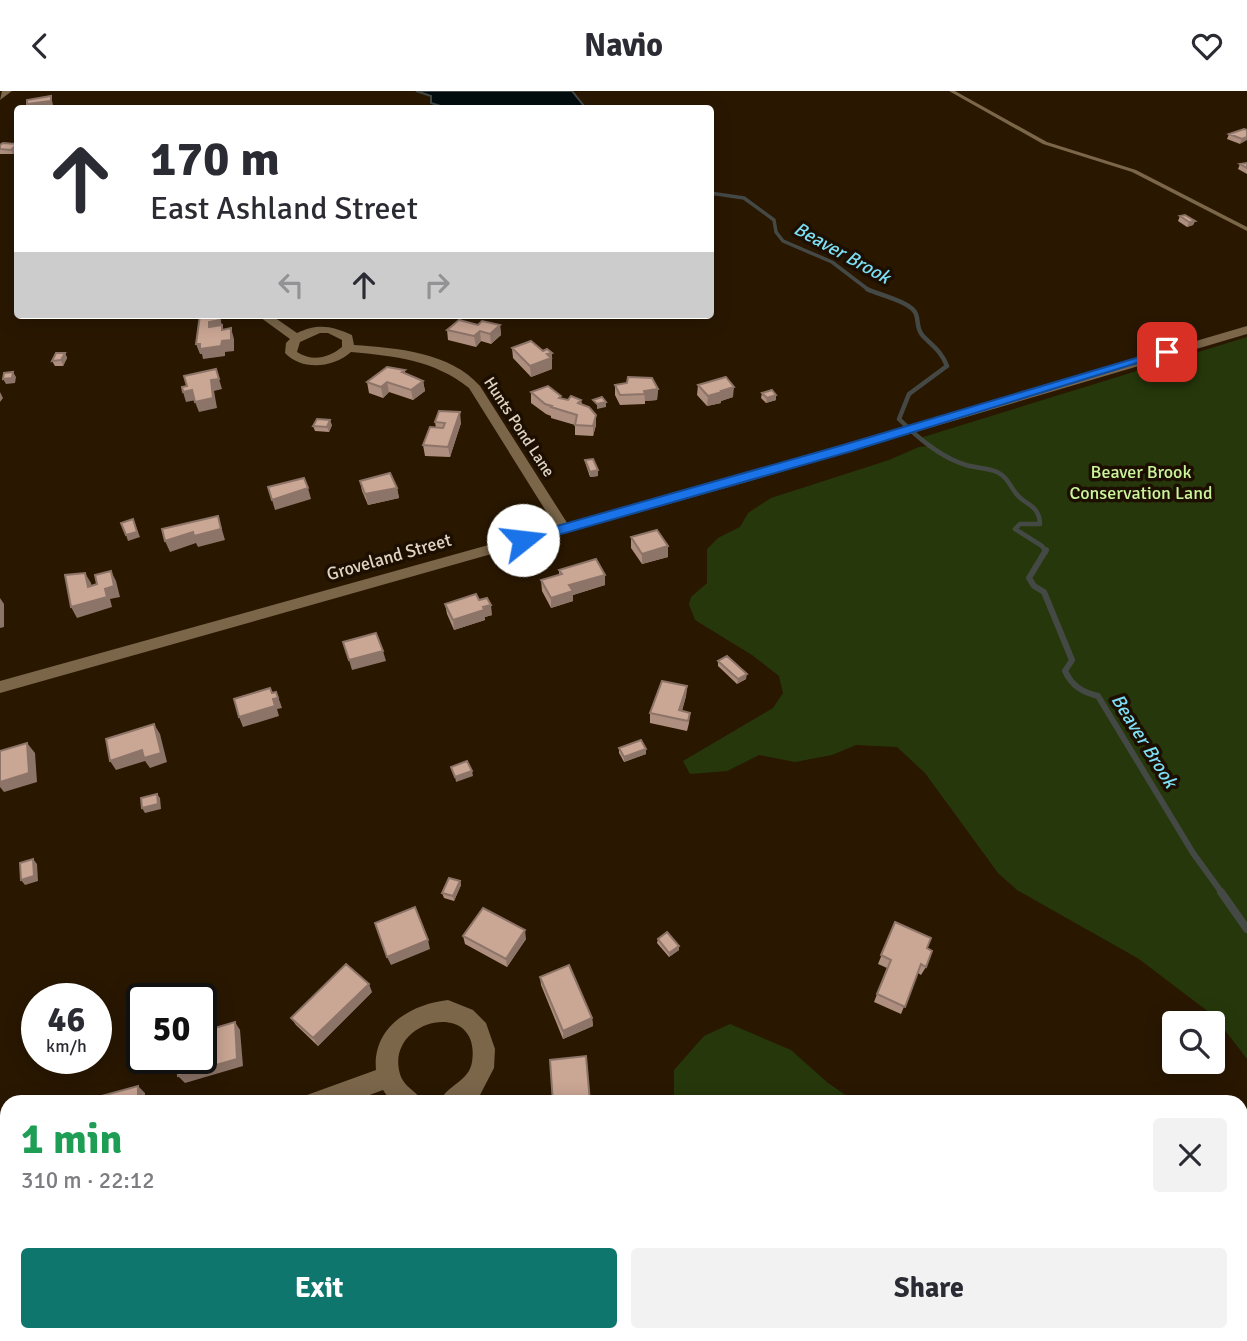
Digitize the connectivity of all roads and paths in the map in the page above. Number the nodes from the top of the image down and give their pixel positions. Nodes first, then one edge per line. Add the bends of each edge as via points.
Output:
1 (8, 91) edge
2 (951, 91) edge
3 (0, 97) edge
4 (1247, 229) edge
5 (269, 319) edge
6 (1247, 330) edge
7 (297, 338) junction
8 (348, 348) junction
9 (564, 529) junction
10 (0, 687) edge
11 (388, 1077) junction
12 (337, 1095) edge
13 (402, 1095) edge
14 (464, 1095) edge

1 - 3 main road
2 - 4 lane via 1045,143 1118,164
5 - 7 main road
6 - 9 main road, Groveland Street
7 - 8 main road via 321,329 338,331 348,338
7 - 8 main road, Hunts Pond Lane via 291,353 302,360 330,359
8 - 9 main road, Hunts Pond Lane via 398,352 459,372 474,386
9 - 10 main road, Groveland Street
11 - 12 main road
11 - 13 main road
11 - 14 main road via 391,1044 406,1024 429,1011 445,1010 474,1022 482,1035 485,1058 478,1080

